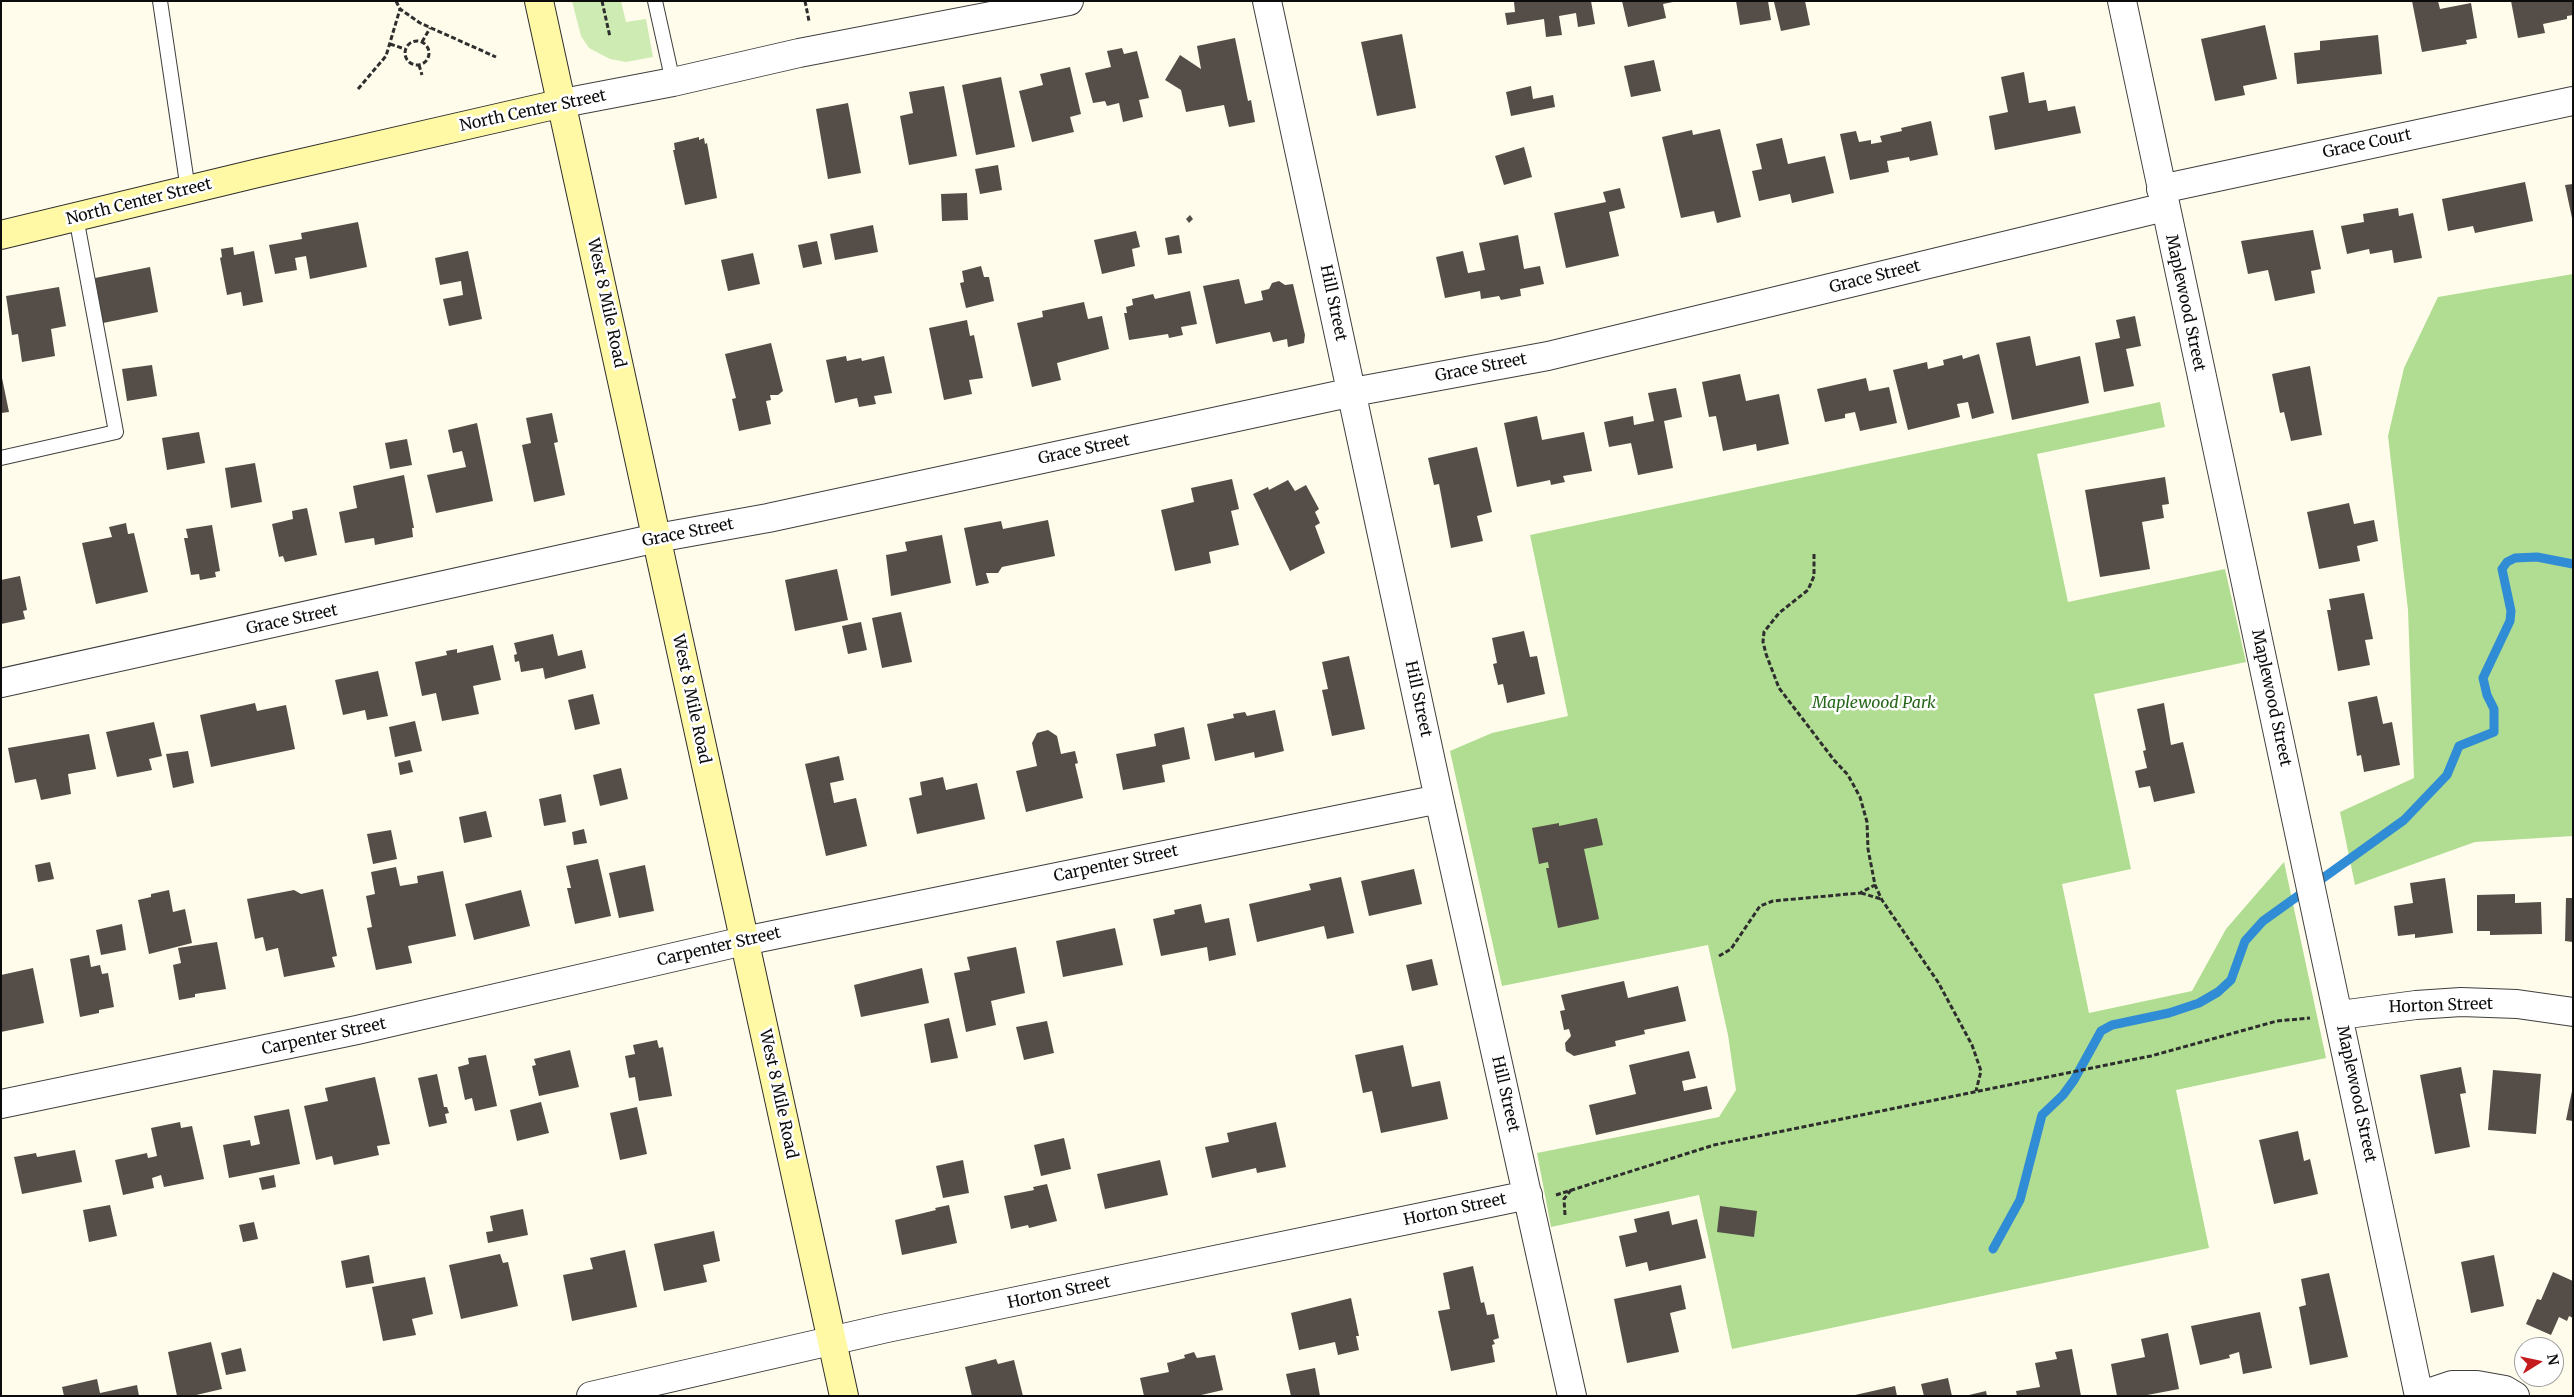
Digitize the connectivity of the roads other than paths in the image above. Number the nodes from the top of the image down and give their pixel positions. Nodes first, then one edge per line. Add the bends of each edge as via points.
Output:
1 (160, 1) edge
2 (539, 1) edge
3 (655, 1) edge
4 (1069, 1) edge
5 (1267, 1) edge
6 (2122, 1) edge
7 (673, 82) junction
8 (2573, 101) edge
9 (562, 104) junction
10 (188, 190) junction
11 (2163, 198) junction
12 (76, 217) junction
13 (1, 235) edge
14 (1353, 392) junction
15 (1, 458) edge
16 (657, 538) junction
17 (1, 683) edge
18 (1439, 799) junction
19 (744, 941) junction
20 (2573, 1012) edge
21 (2340, 1015) junction
22 (1, 1104) edge
23 (1528, 1195) junction
24 (832, 1340) junction
25 (591, 1396) edge
26 (844, 1396) edge
27 (1572, 1396) edge
28 (2419, 1396) edge
29 (2515, 1396) edge

1 - 10 lane
2 - 9 main road, West 8 Mile Road
3 - 7 lane
4 - 7 street, North Center Street via 799,53
5 - 14 street, Hill Street
6 - 11 street, Maplewood Street
7 - 9 street, North Center Street
8 - 11 street, Grace Court
9 - 10 main road, North Center Street
9 - 16 main road, West 8 Mile Road
10 - 12 main road, North Center Street
11 - 14 street, Grace Street via 1548,356
11 - 21 street, Maplewood Street
12 - 13 main road, North Center Street
12 - 15 lane via 116,432
14 - 16 street, Grace Street via 778,516
14 - 18 street, Hill Street
16 - 17 street, Grace Street
16 - 19 main road, West 8 Mile Road
18 - 19 street, Carpenter Street
18 - 23 street, Hill Street
19 - 22 street, Carpenter Street via 357,1030
19 - 24 main road, West 8 Mile Road
20 - 21 street, Horton Street via 2516,1004 2462,1002
21 - 28 street, Maplewood Street
23 - 24 street, Horton Street
23 - 27 street, Hill Street
24 - 25 street, Horton Street
24 - 26 main road, West 8 Mile Road
28 - 29 street via 2452,1385 2477,1384 2505,1390

